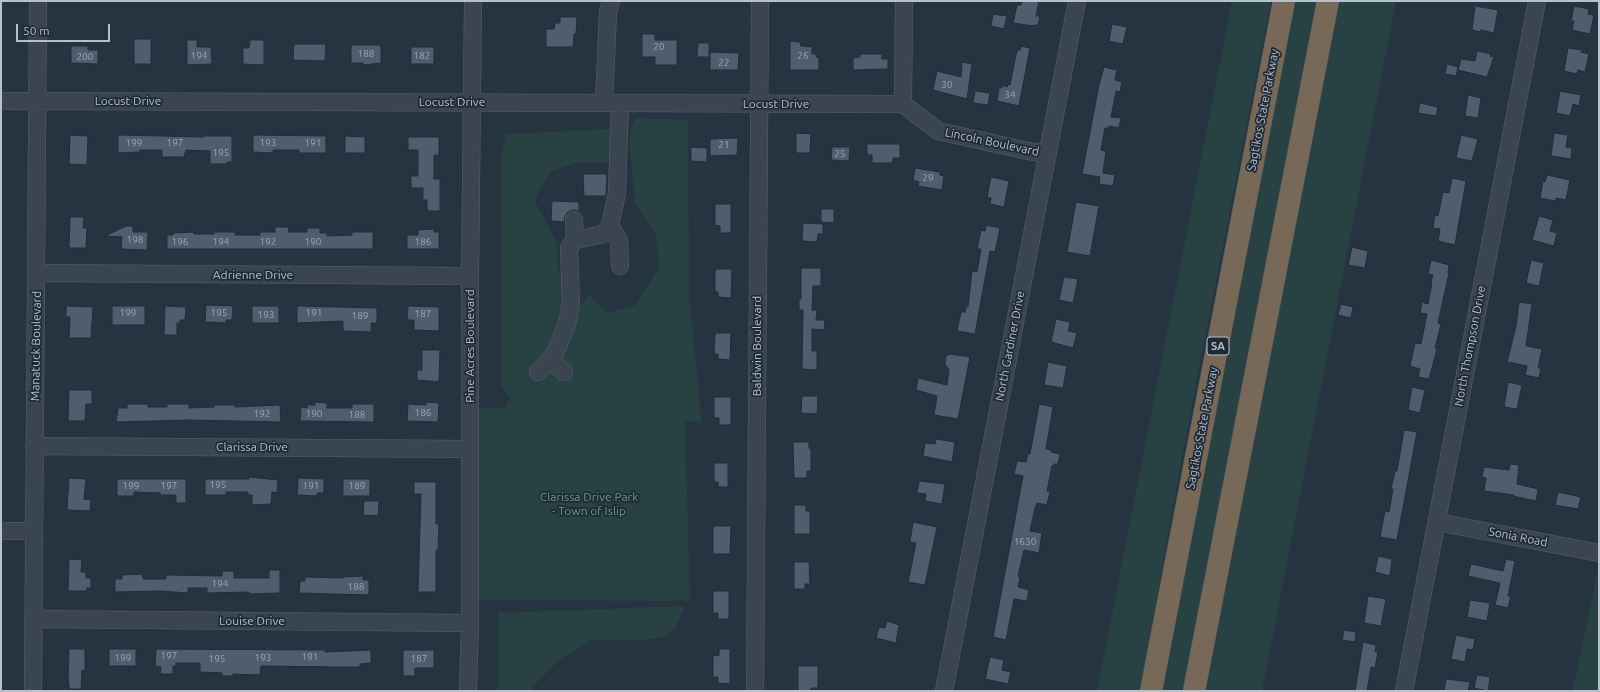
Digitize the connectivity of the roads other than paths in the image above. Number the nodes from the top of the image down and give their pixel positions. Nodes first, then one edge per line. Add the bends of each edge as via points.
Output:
1 (38, 1) edge
2 (473, 1) edge
3 (610, 1) edge
4 (760, 1) edge
5 (904, 1) edge
6 (1078, 1) edge
7 (1284, 1) edge
8 (1328, 1) edge
9 (1537, 1) edge
10 (1, 101) edge
11 (38, 101) junction
12 (472, 102) junction
13 (612, 103) junction
14 (759, 104) junction
15 (903, 104) junction
16 (1048, 154) junction
17 (574, 220) dead end
18 (610, 225) junction
19 (575, 240) junction
20 (620, 266) dead end
21 (36, 273) junction
22 (470, 276) junction
23 (550, 360) junction
24 (538, 372) dead end
25 (564, 372) dead end
26 (34, 446) junction
27 (470, 449) junction
28 (1436, 522) junction
29 (1, 531) edge
30 (34, 531) junction
31 (1599, 552) edge
32 (34, 619) junction
33 (470, 622) junction
34 (33, 691) edge
35 (468, 691) edge
36 (755, 691) edge
37 (944, 691) edge
38 (1150, 691) edge
39 (1194, 691) edge
40 (1404, 691) edge

1 - 11 street, Manatuck Boulevard
2 - 12 street, Pine Acres Boulevard
3 - 13 street via 608,12
4 - 14 street, Baldwin Boulevard
5 - 15 street
6 - 16 street, North Gardiner Drive
7 - 38 highway, Sagtikos State Parkway / SA
8 - 39 highway
9 - 28 street, North Thompson Drive
10 - 11 street, Locust Drive
11 - 12 street, Locust Drive
11 - 21 street, Manatuck Boulevard
12 - 13 street, Locust Drive
12 - 22 street, Pine Acres Boulevard
13 - 14 street, Locust Drive
13 - 18 street via 617,193
14 - 15 street, Locust Drive
14 - 36 street, Baldwin Boulevard
15 - 16 street, Lincoln Boulevard via 938,131
16 - 37 street, North Gardiner Drive
17 - 19 street
18 - 19 street via 604,234
18 - 20 street via 619,241
19 - 23 street via 570,248 571,304 567,324
21 - 22 street, Adrienne Drive
21 - 26 street, Manatuck Boulevard
22 - 27 street, Pine Acres Boulevard
23 - 24 street
23 - 25 street
26 - 27 street, Clarissa Drive
26 - 30 street, Manatuck Boulevard
27 - 33 street, Pine Acres Boulevard
28 - 31 street, Sonia Road
28 - 40 street, North Thompson Drive
29 - 30 street
30 - 32 street, Manatuck Boulevard
32 - 33 street, Louise Drive
32 - 34 street, Manatuck Boulevard
33 - 35 street, Pine Acres Boulevard

